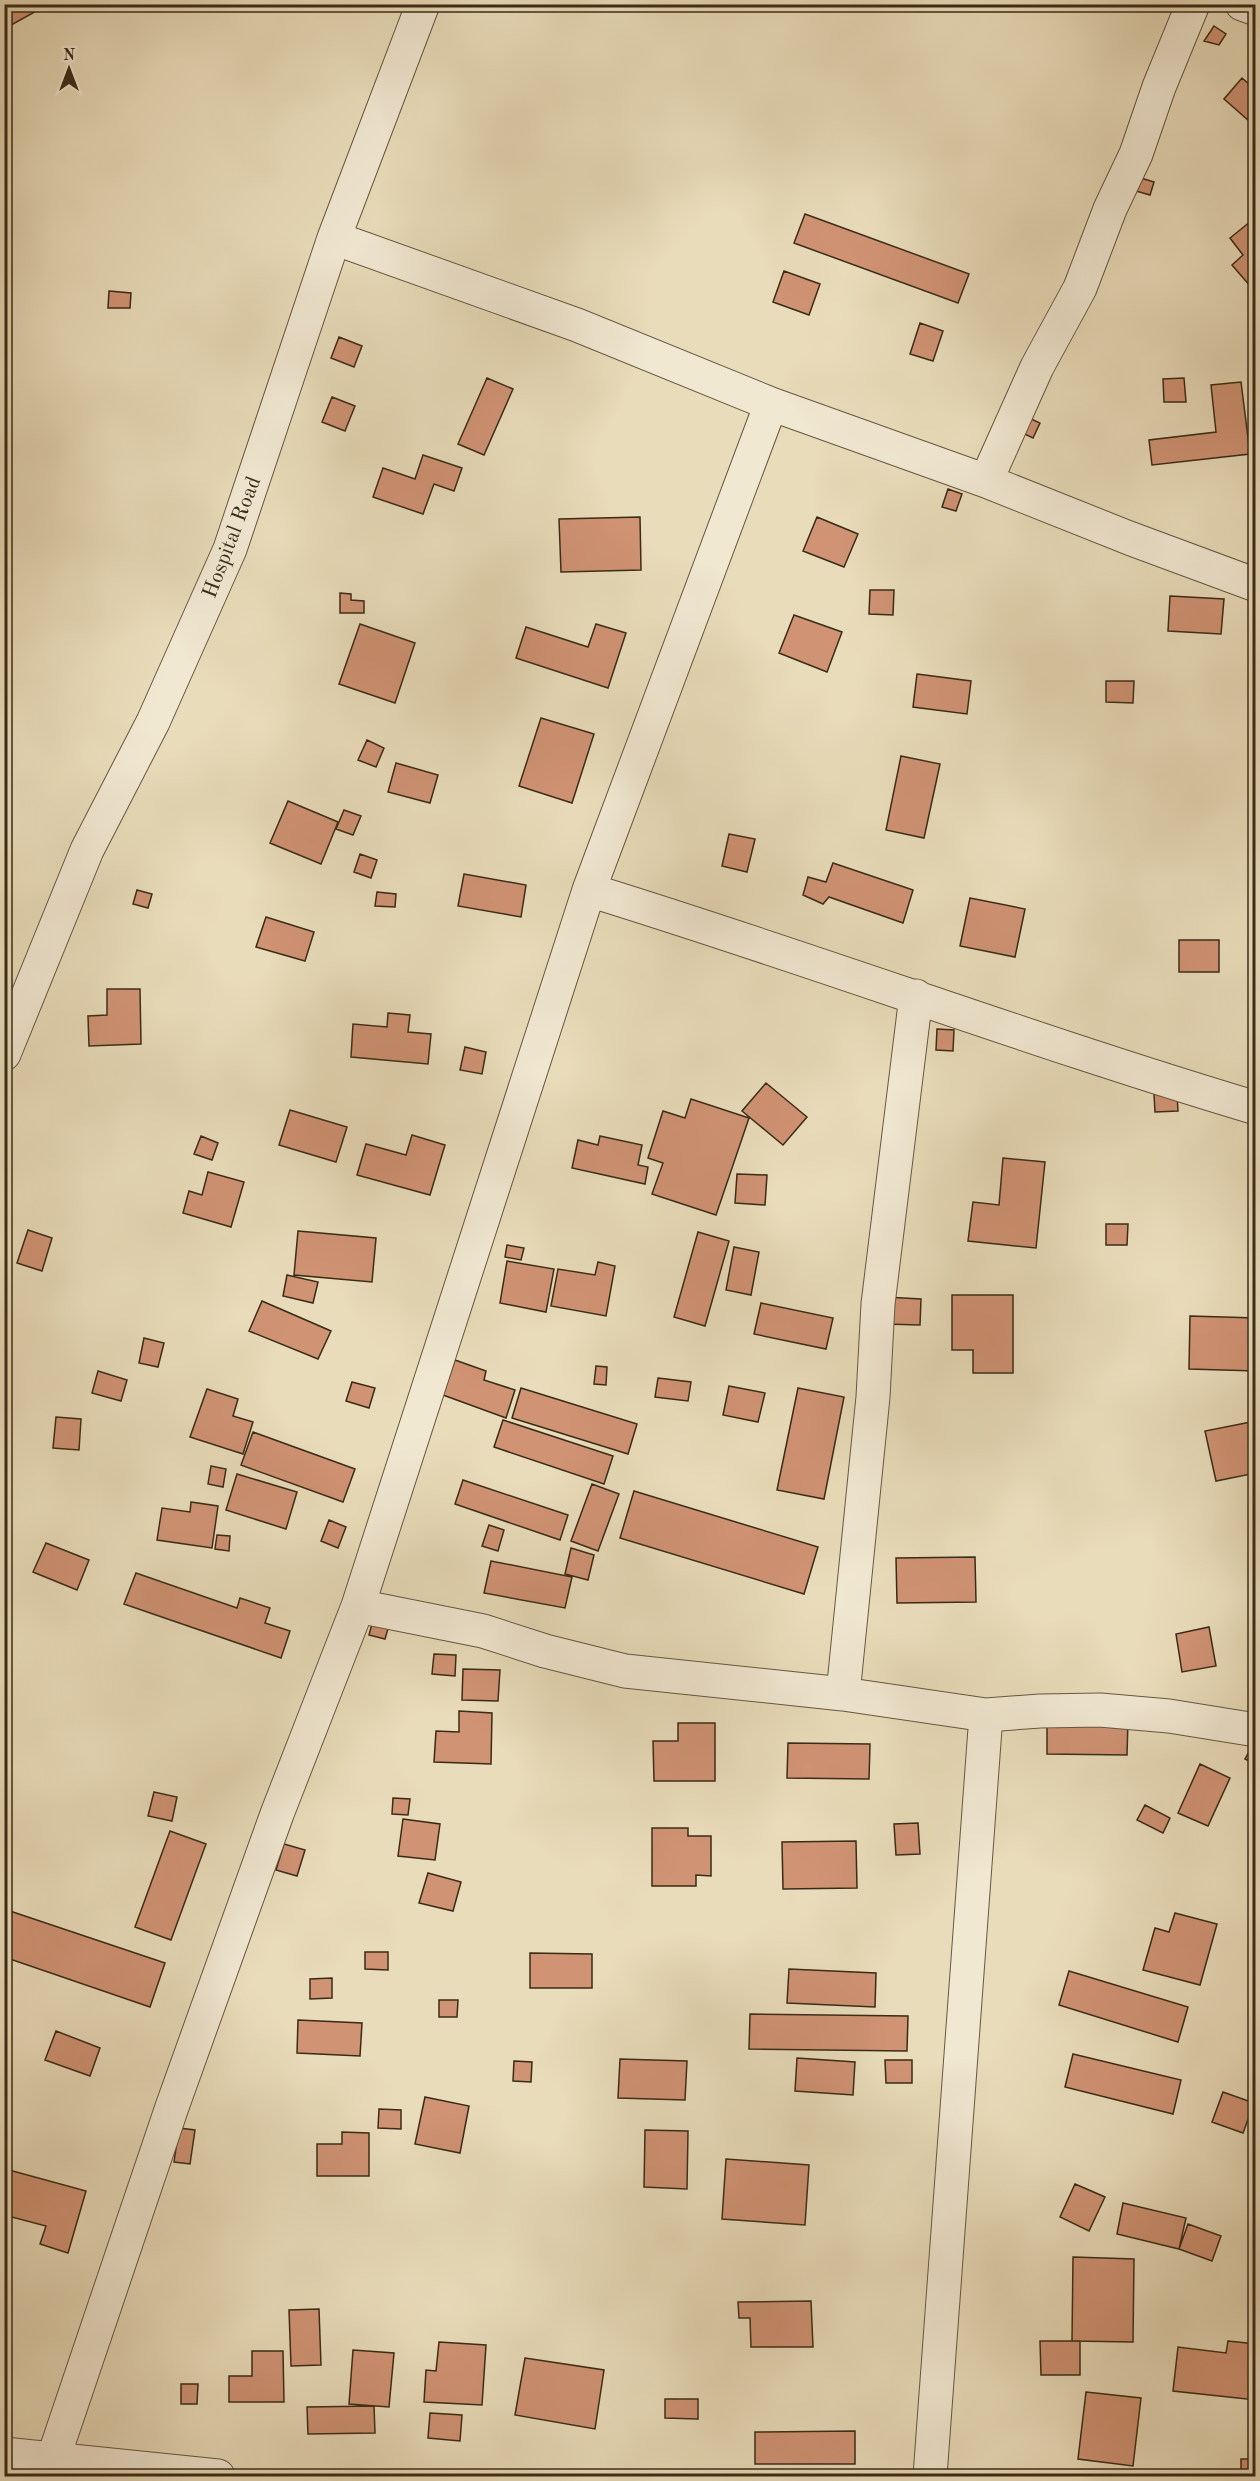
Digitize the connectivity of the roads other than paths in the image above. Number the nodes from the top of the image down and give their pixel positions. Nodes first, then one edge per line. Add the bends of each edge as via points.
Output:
1 (423, 4) edge
2 (1193, 4) edge
3 (1242, 4) edge
4 (1256, 9) edge
5 (334, 238) junction
6 (771, 404) junction
7 (986, 481) junction
8 (1256, 585) edge
9 (589, 890) junction
10 (916, 996) junction
11 (6, 1049) edge
12 (1256, 1108) edge
13 (358, 1606) junction
14 (843, 1694) junction
15 (986, 1715) junction
16 (1256, 1730) edge
17 (4, 2454) edge
18 (53, 2459) junction
19 (218, 2476) edge
20 (930, 2476) edge

1 - 5 street, Hospital Road
2 - 7 street via 1080,288 1037,367
3 - 4 street
5 - 6 street via 577,325
5 - 11 street, Hospital Road via 230,549 153,722 87,850
6 - 7 street
6 - 9 street
7 - 8 street
9 - 10 street
9 - 13 street
10 - 12 street via 995,1026
10 - 14 street via 878,1304 873,1397
13 - 14 street via 483,1631 625,1671
13 - 18 street via 277,1814
14 - 15 street
15 - 16 street via 1100,1710
15 - 20 street
17 - 18 street
18 - 19 street

